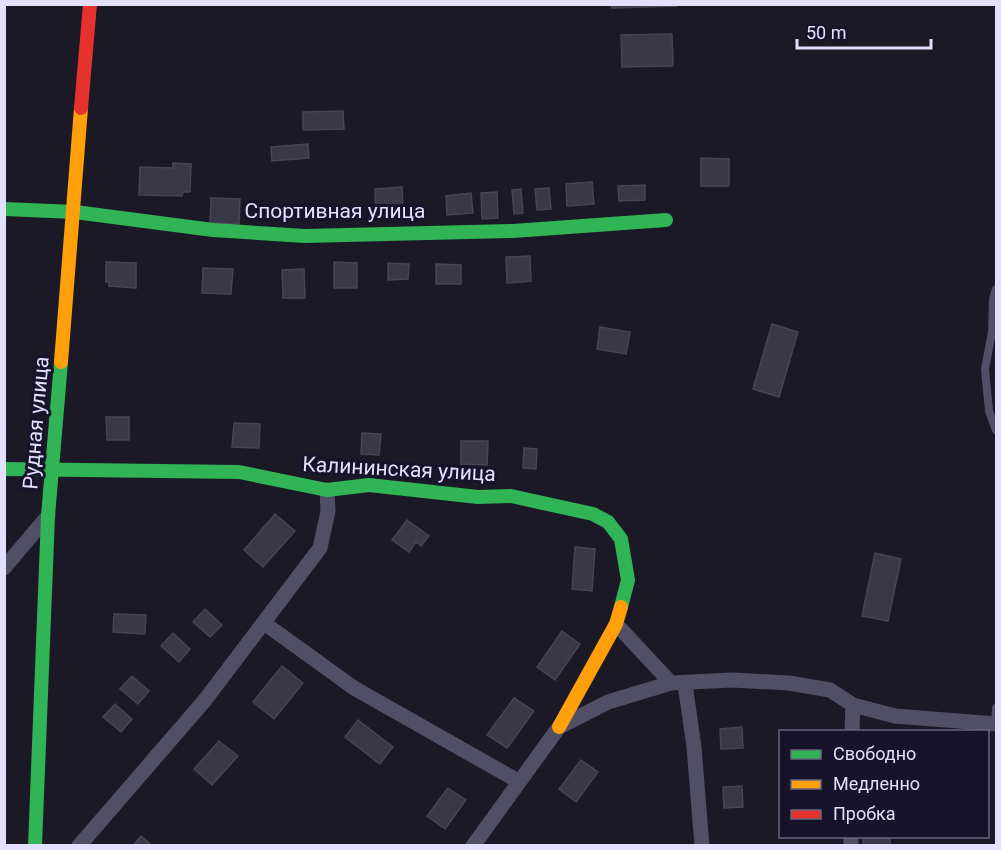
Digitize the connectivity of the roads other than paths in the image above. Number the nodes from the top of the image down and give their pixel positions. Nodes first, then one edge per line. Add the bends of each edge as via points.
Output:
1 (90, 4) edge
2 (4, 209) edge
3 (75, 212) junction
4 (666, 220) dead end
5 (996, 290) edge
6 (996, 430) edge
7 (4, 469) edge
8 (54, 469) junction
9 (327, 490) junction
10 (48, 516) junction
11 (4, 568) edge
12 (264, 623) junction
13 (616, 624) junction
14 (678, 684) junction
15 (853, 705) junction
16 (996, 708) edge
17 (996, 724) edge
18 (559, 727) junction
19 (852, 730) edge
20 (518, 781) junction
21 (35, 846) edge
22 (78, 846) edge
23 (473, 846) edge
24 (702, 846) edge

1 - 3 street, Рудная улица
2 - 3 street, Спортивная улица
3 - 4 street, Спортивная улица via 213,230 305,236 513,231
3 - 8 street, Рудная улица
5 - 6 lane via 985,369 989,411
7 - 8 street, Калининская улица
8 - 9 street, Калининская улица via 239,472
8 - 10 street, Рудная улица
9 - 12 street via 328,511 320,548
9 - 13 street, Калининская улица via 369,485 511,496 593,514 608,522 621,539 628,580
10 - 11 street
10 - 21 street, Рудная улица
12 - 20 street via 354,688
12 - 22 street via 205,700
13 - 14 street
13 - 18 street
14 - 15 street via 732,680 789,682 830,690
14 - 18 street via 608,702
14 - 24 street via 694,747
15 - 17 street via 895,716
15 - 19 street
16 - 17 lane
18 - 20 street
20 - 23 street

